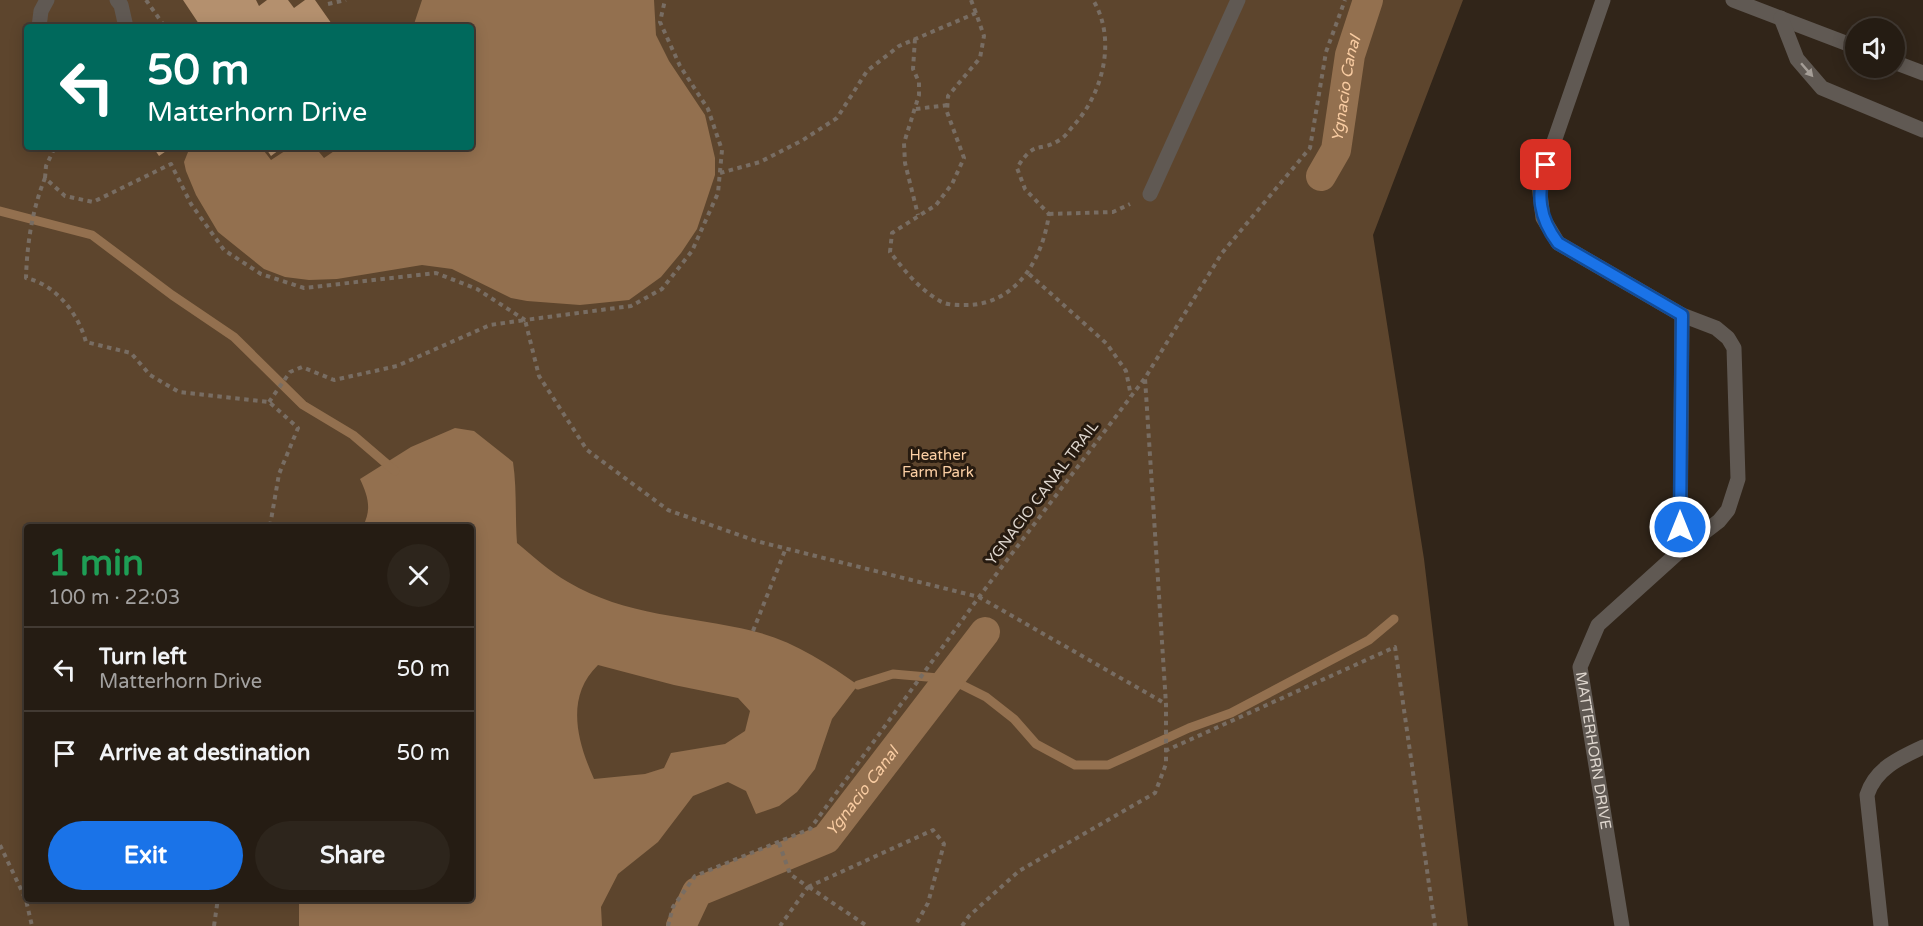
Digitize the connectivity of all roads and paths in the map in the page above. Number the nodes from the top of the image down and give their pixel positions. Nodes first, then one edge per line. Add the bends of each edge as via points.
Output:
1 (47, 0) edge
2 (117, 0) edge
3 (146, 0) edge
4 (346, 0) edge
5 (665, 0) edge
6 (971, 0) edge
7 (1094, 0) edge
8 (1238, 0) edge
9 (1345, 0) edge
10 (1603, 0) edge
11 (1732, 0) edge
12 (328, 4) dead end
13 (976, 13) junction
14 (1781, 18) junction
15 (39, 24) edge
16 (126, 24) edge
17 (163, 24) edge
18 (915, 39) junction
19 (1845, 43) edge
20 (1905, 66) edge
21 (1923, 73) edge
22 (948, 105) junction
23 (916, 109) junction
24 (1923, 130) edge
25 (54, 150) edge
26 (720, 173) junction
27 (45, 178) junction
28 (1150, 194) joint
29 (1049, 214) junction
30 (918, 215) junction
31 (1029, 274) junction
32 (1682, 315) junction
33 (525, 320) junction
34 (1145, 378) junction
35 (1131, 396) junction
36 (270, 402) junction
37 (270, 524) edge
38 (786, 548) junction
39 (1680, 551) junction
40 (979, 597) junction
41 (753, 631) dead end
42 (1166, 704) junction
43 (1923, 747) edge
44 (1166, 751) junction
45 (779, 843) junction
46 (0, 845) edge
47 (808, 887) junction
48 (24, 890) edge
49 (29, 902) edge
50 (218, 902) edge
51 (32, 926) edge
52 (214, 926) edge
53 (668, 926) edge
54 (780, 926) edge
55 (867, 926) edge
56 (915, 926) edge
57 (962, 926) edge
58 (1435, 926) edge
59 (1622, 926) edge
60 (1881, 926) edge

1 - 15 street
2 - 16 street
3 - 17 path
4 - 12 path
5 - 26 path via 660,22 680,66 708,109 722,150
6 - 13 path
7 - 29 path via 1100,10 1105,54 1094,96 1061,139 1028,151 1017,168 1025,189
8 - 28 street
9 - 34 path, YGNACIO CANAL TRAIL via 1326,52 1310,148 1222,253
10 - 32 street, MATTERHORN DRIVE via 1539,185 1539,201 1558,243
11 - 14 street
13 - 18 path
13 - 22 path via 984,36 980,58 948,96
14 - 19 street
14 -> 24 street via 1797,59 1822,88
18 - 23 path via 913,69 919,82
18 - 26 path via 899,46 867,71 837,118 760,162
20 - 21 street
22 - 23 path
22 - 30 path via 964,158 936,205
23 - 30 path via 904,143
25 - 27 path
26 - 33 path via 718,193 692,250 662,289 631,306
27 - 33 path via 65,196 93,202 171,164 191,204 224,250 261,274 304,288 436,273 477,289
27 - 36 path via 36,198 26,278 65,301 81,323 86,342 132,353 150,375 179,392
28 - 29 path via 1113,212
29 - 31 path via 1046,233
30 - 31 path via 892,233 890,252 908,274 942,303 986,303 1002,296
31 - 35 path via 1107,344 1126,371
32 - 39 street
32 - 39 street, MATTERHORN DRIVE via 1716,328 1734,348 1738,479 1724,516
33 - 36 path via 490,325 397,366 334,380 302,367 290,372
33 - 38 path via 539,376 588,450 668,510
34 - 35 path, YGNACIO CANAL TRAIL
34 - 42 path
35 - 40 path, YGNACIO CANAL TRAIL
36 - 37 path via 298,428 279,474
38 - 40 path
38 - 41 path
39 - 59 street, MATTERHORN DRIVE via 1598,625 1580,667
40 - 42 path
40 - 45 path, YGNACIO CANAL TRAIL via 810,829
42 - 44 path
43 - 60 street via 1896,759 1870,784 1867,795
44 - 57 path via 1166,764 1155,793 1019,871
44 - 58 path via 1395,648
45 - 47 path via 790,874
45 - 53 path, YGNACIO CANAL TRAIL via 695,876 672,907
46 - 48 path
47 - 54 path
47 - 55 path
47 - 56 path via 933,830 944,844 928,903
49 - 51 path
50 - 52 path

